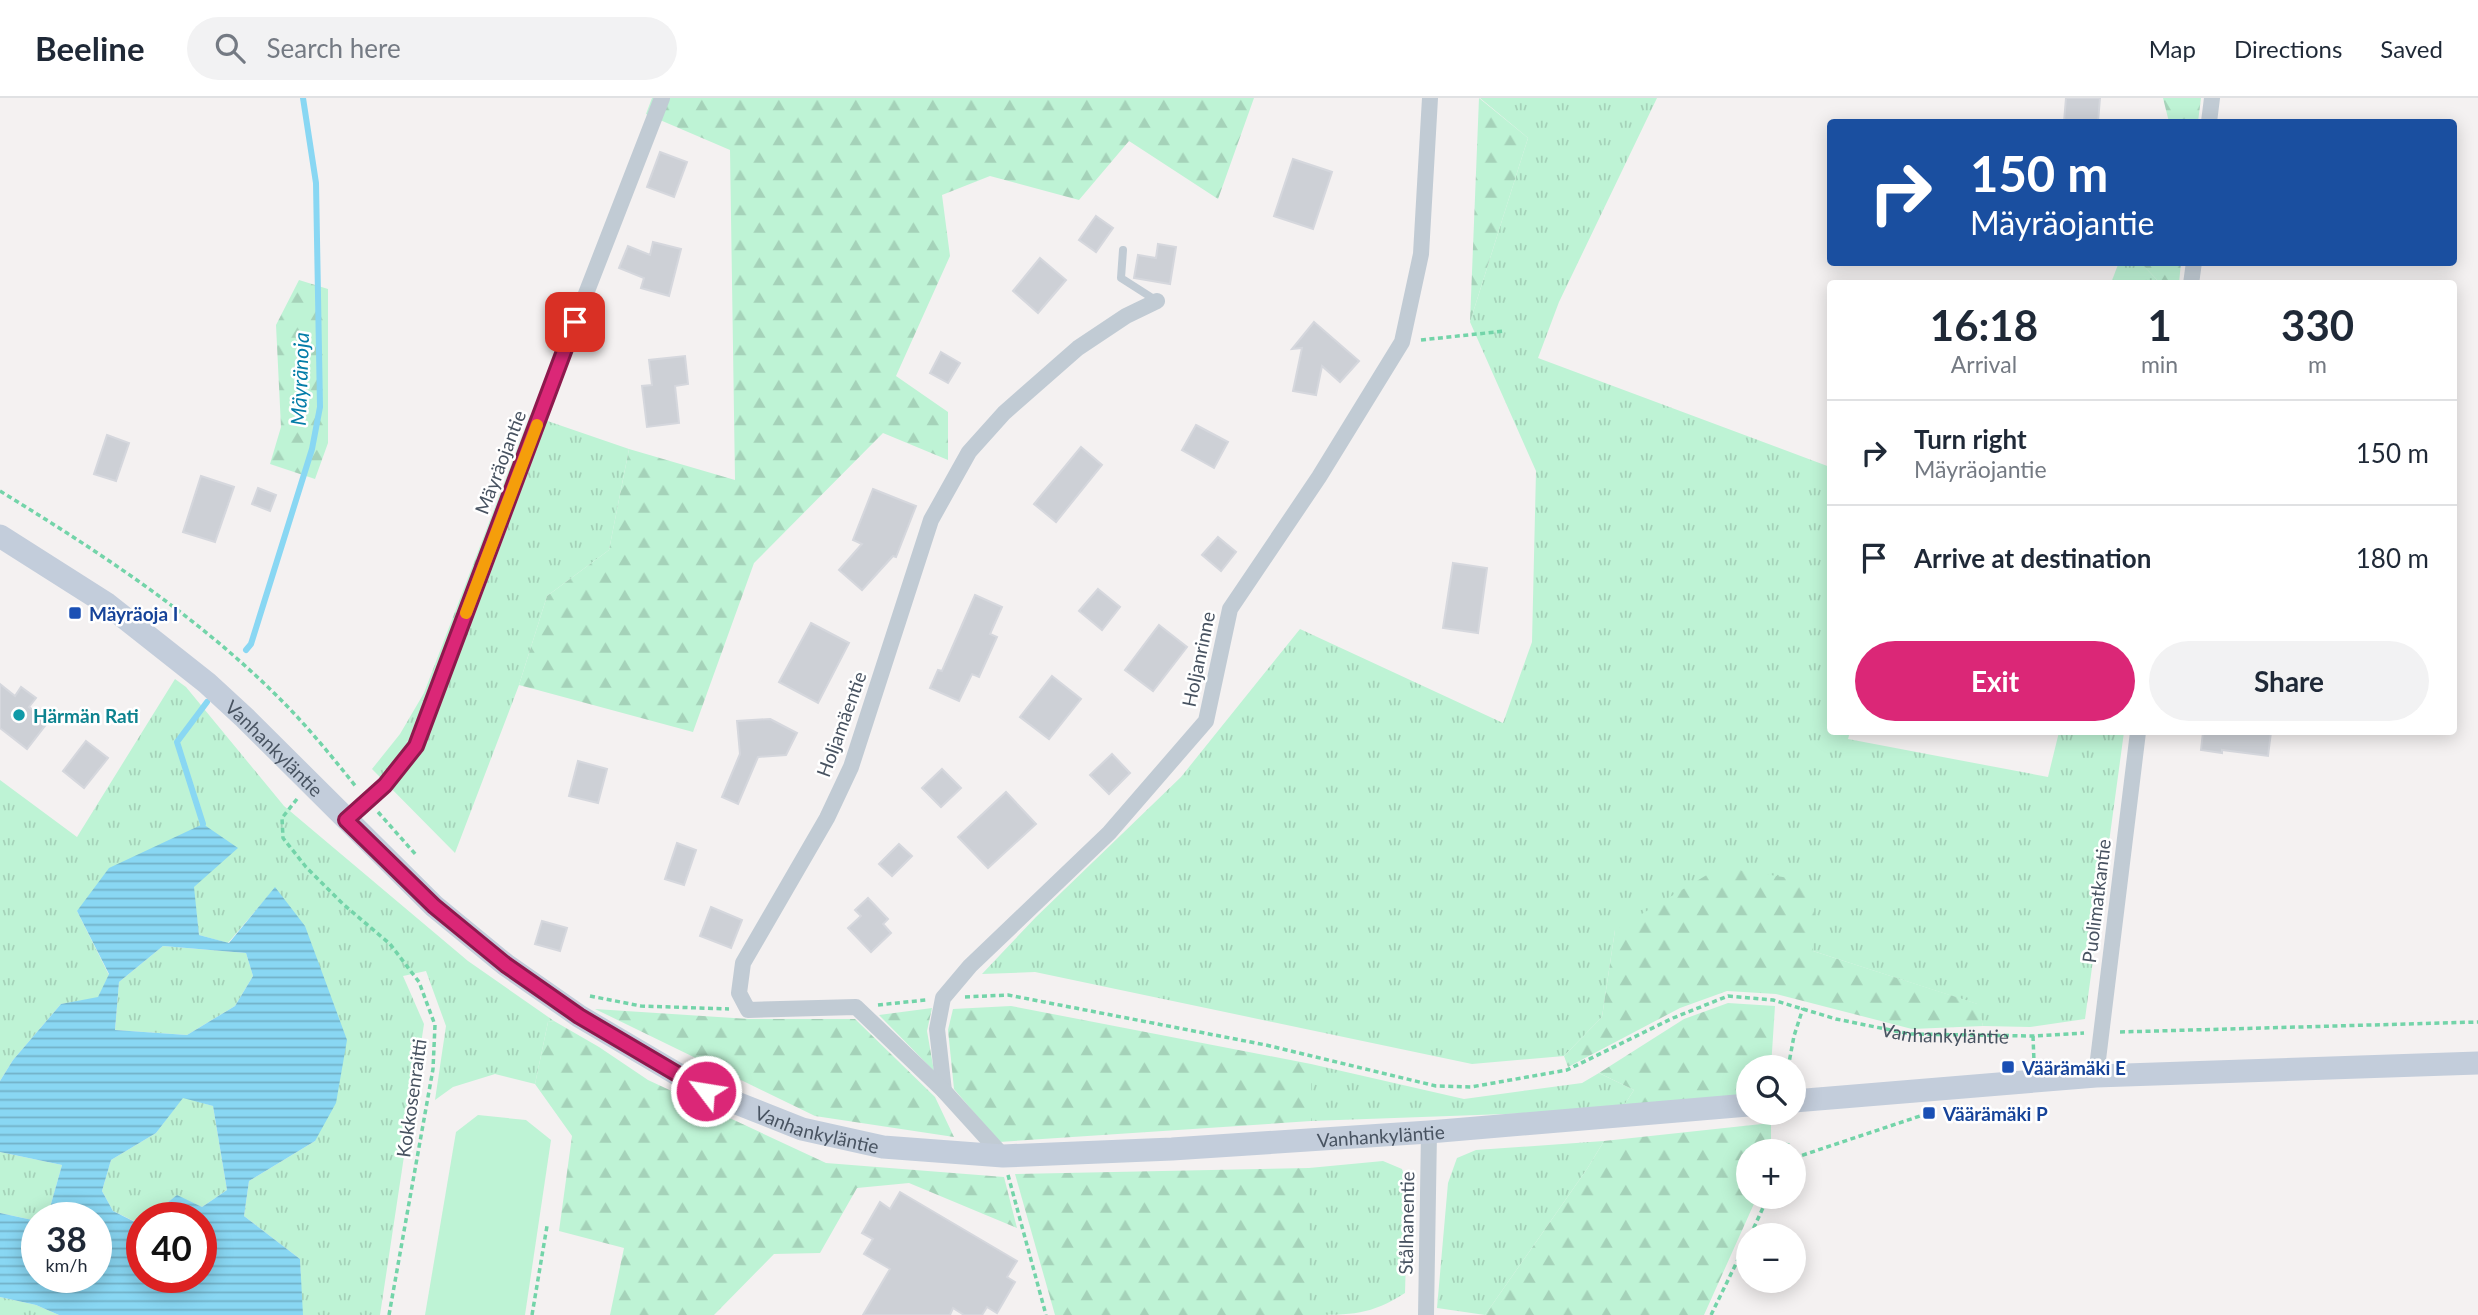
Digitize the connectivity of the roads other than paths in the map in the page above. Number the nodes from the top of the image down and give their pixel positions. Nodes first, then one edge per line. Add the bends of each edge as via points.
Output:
1 (662, 98) edge
2 (1430, 98) edge
3 (2212, 98) edge
4 (2209, 119) edge
5 (1123, 250) dead end
6 (1157, 301) joint
7 (2, 540) edge
8 (2138, 735) edge
9 (346, 820) junction
10 (2478, 1063) edge
11 (2096, 1076) junction
12 (944, 1091) junction
13 (1806, 1100) edge
14 (1736, 1106) edge
15 (1429, 1132) junction
16 (1003, 1156) junction
17 (1426, 1315) edge

1 - 9 street, Mäyräojantie via 416,746 385,785
2 - 12 street, Holjanrinne via 1421,254 1402,342 1230,610 1206,721 1109,833 979,957 943,998 937,1029
3 - 4 street
5 - 6 lane via 1121,278
6 - 12 street, Holjamäentie via 1078,348 969,452 931,520 851,768 743,963 740,993 748,1010 856,1007
7 - 9 street, Vanhankyläntie via 107,604 177,658 245,718
8 - 11 street, Puolimatkantie
9 - 16 street, Vanhankyläntie via 434,906 506,965 579,1016 706,1091 802,1129 883,1147
10 - 11 street
11 - 13 street
12 - 16 street
14 - 15 street, Vanhankyläntie
15 - 16 street, Vanhankyläntie
15 - 17 street, Stålhanentie

